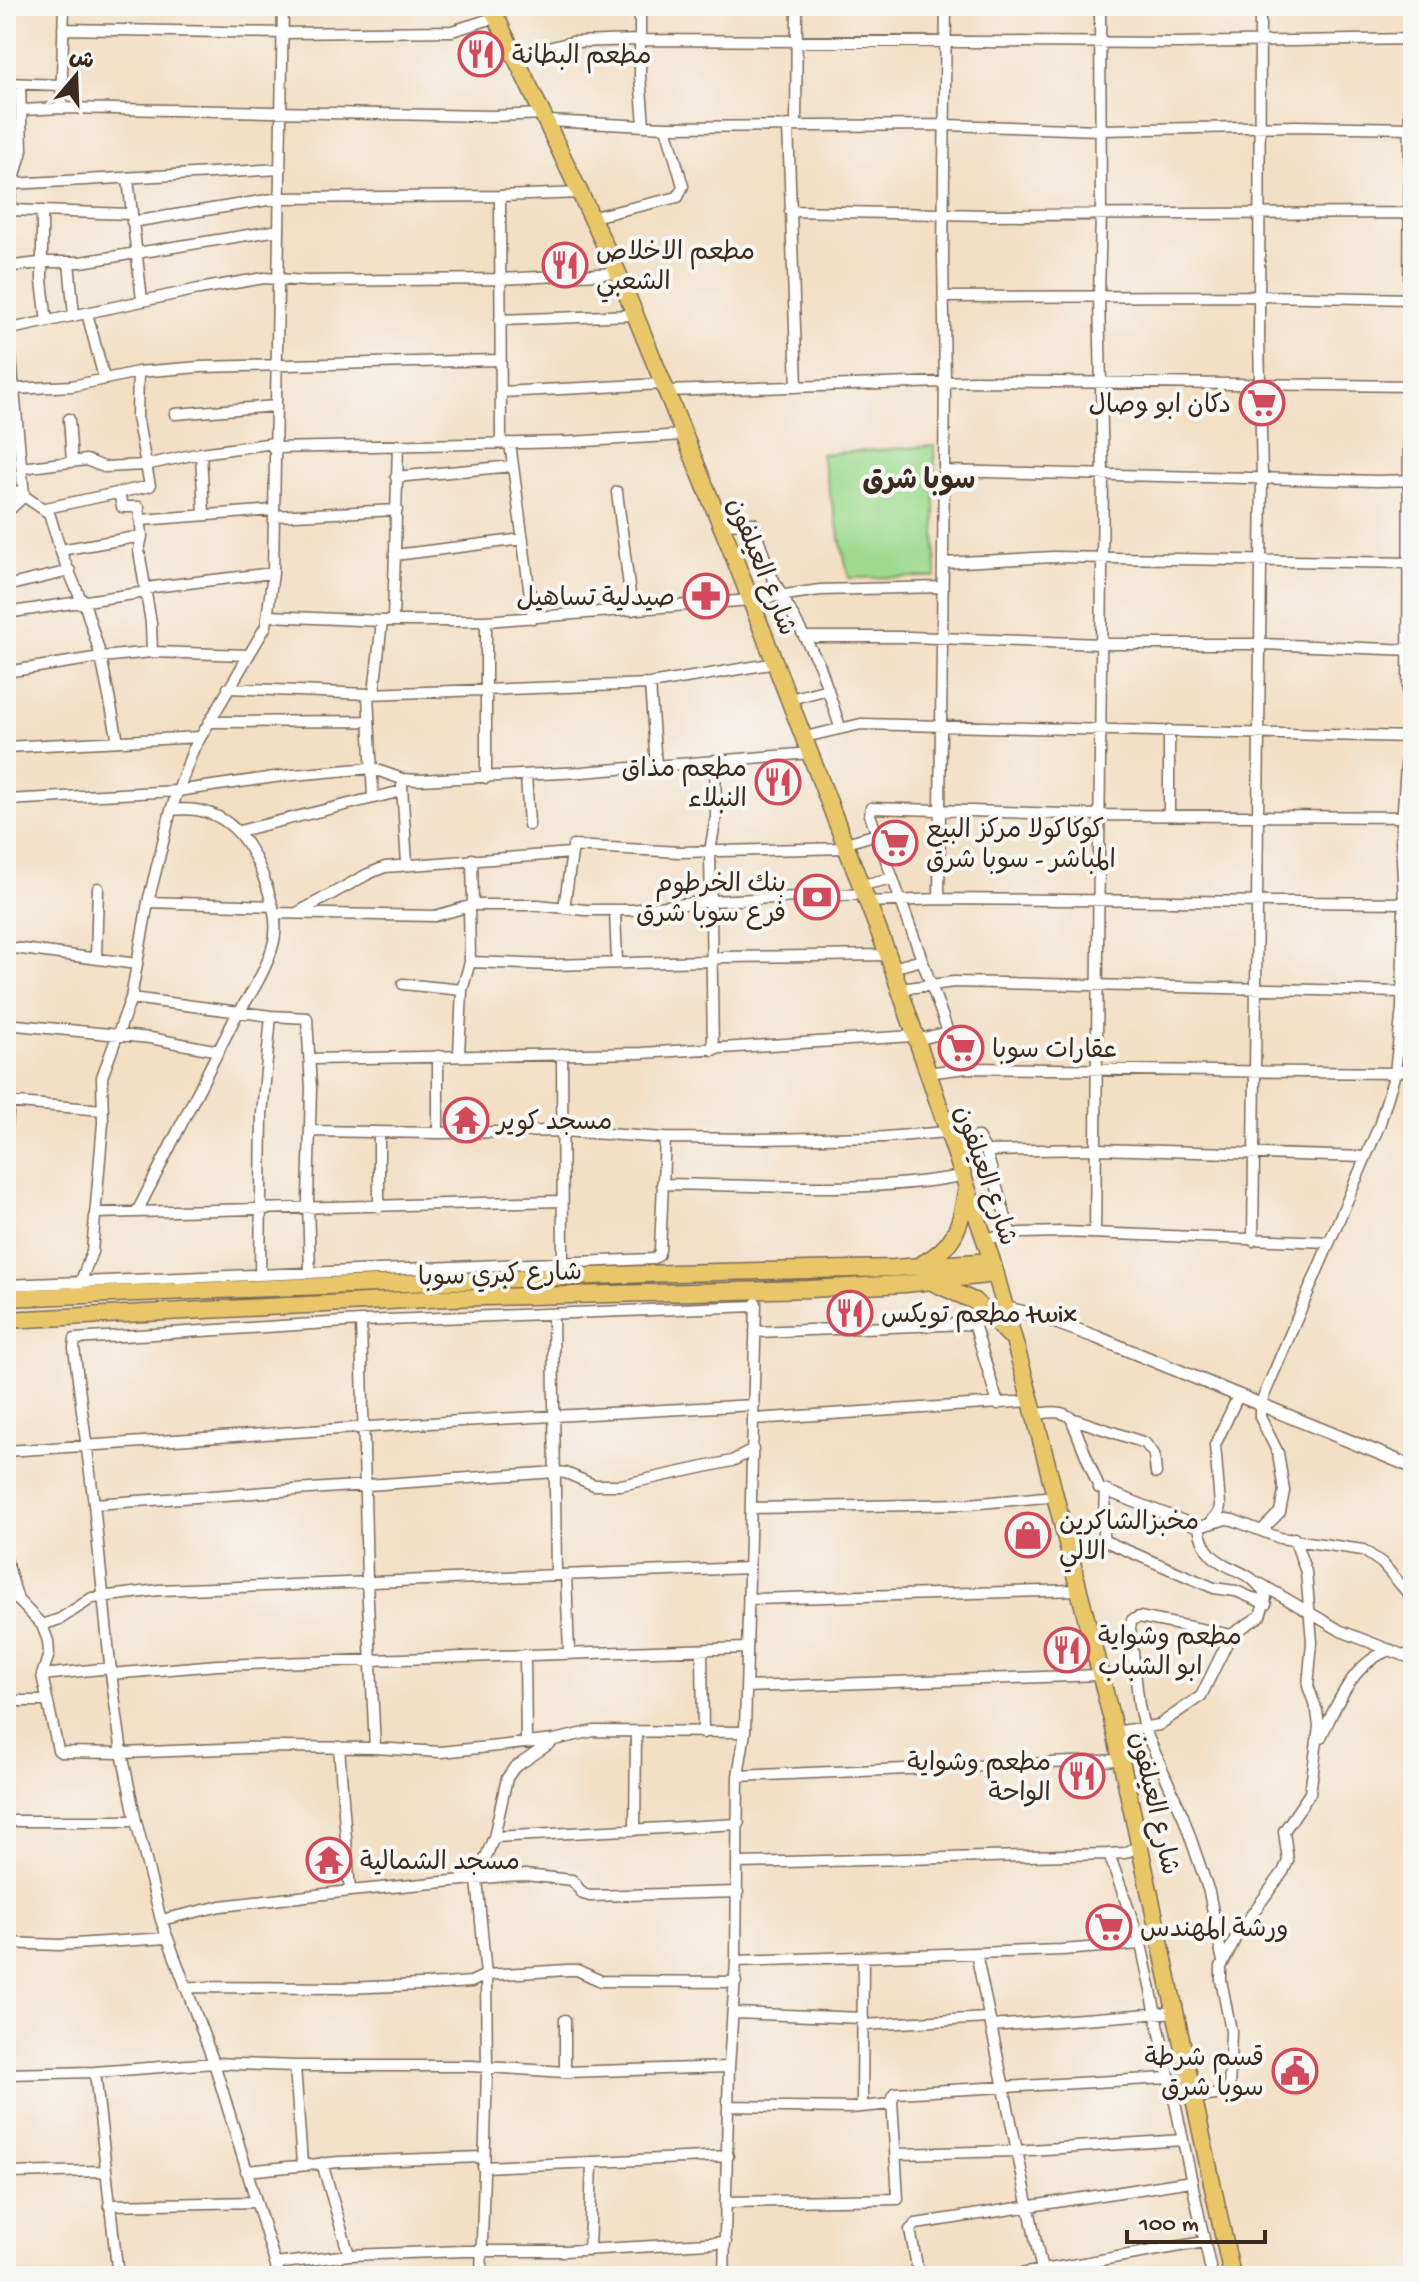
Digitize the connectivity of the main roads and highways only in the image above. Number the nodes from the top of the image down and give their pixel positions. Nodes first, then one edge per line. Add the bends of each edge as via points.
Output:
1 (494, 11) edge
2 (964, 1183) junction
3 (918, 1266) junction
4 (994, 1268) junction
5 (673, 1273) junction
6 (928, 1282) junction
7 (674, 1291) junction
8 (6, 1298) edge
9 (6, 1320) edge
10 (1011, 1337) junction
11 (1232, 2276) edge

1 - 2 highway, شارع العيلفون via 618,273 776,663 890,961
2 - 3 highway via 959,1222 949,1245
2 - 4 highway, شارع العيلفون
3 - 4 highway, شارع كبري سوبا
3 - 5 highway, شارع كبري سوبا
4 - 6 highway, شارع كبري سوبا
4 - 10 highway, شارع العيلفون
5 - 7 highway
5 - 8 highway, شارع كبري سوبا via 78,1289
6 - 7 highway, شارع كبري سوبا via 756,1299
6 - 10 highway via 974,1301
7 - 9 highway, شارع كبري سوبا
10 - 11 highway, شارع العيلفون via 1122,1760

